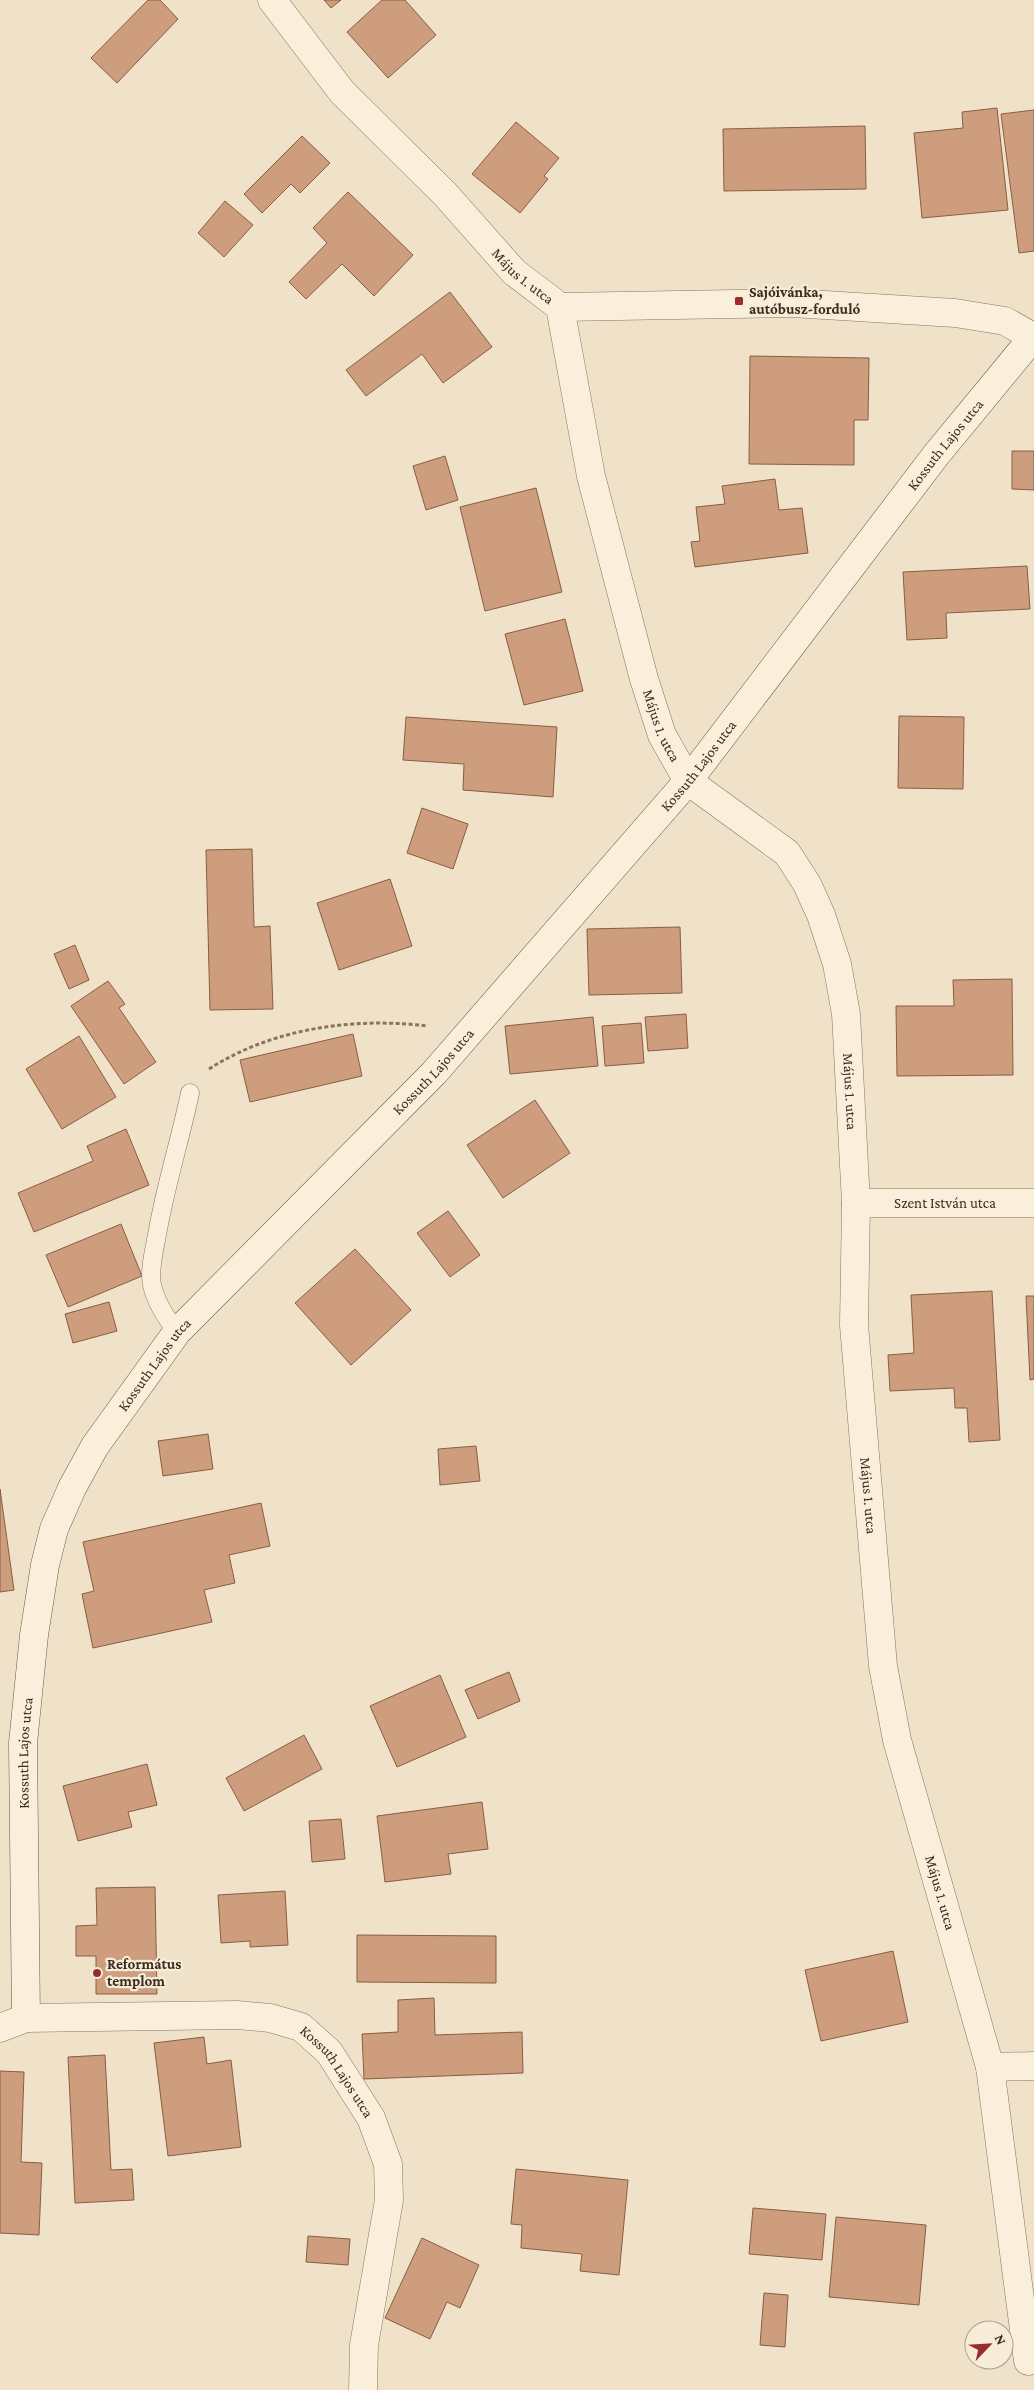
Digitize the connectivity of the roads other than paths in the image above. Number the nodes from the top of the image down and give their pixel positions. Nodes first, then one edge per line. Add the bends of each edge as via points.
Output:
1 (272, 0) edge
2 (560, 307) junction
3 (1034, 337) edge
4 (688, 781) junction
5 (190, 1093) road end
6 (856, 1203) junction
7 (1034, 1203) edge
8 (177, 1332) junction
9 (26, 2018) junction
10 (0, 2028) edge
11 (1034, 2066) edge
12 (990, 2067) junction
13 (1028, 2361) dead end
14 (363, 2390) edge

1 - 2 street, Május 1. utca via 342,92 445,194 514,272
2 - 3 street via 792,303 945,313 1005,321
2 - 4 street, Május 1. utca via 591,476 644,679 662,735
3 - 4 street, Kossuth Lajos utca via 936,455
4 - 6 street, Május 1. utca via 787,853 807,884 821,916 837,964 846,1014
4 - 8 street, Kossuth Lajos utca via 434,1073
5 - 8 lane via 177,1153 164,1192 153,1258 152,1284 162,1312
6 - 7 street, Szent István utca
6 - 12 street, Május 1. utca via 854,1325 883,1666 897,1740
8 - 9 street, Kossuth Lajos utca via 95,1446 54,1529 45,1565 23,1743
9 - 10 street
9 - 14 street, Kossuth Lajos utca via 237,2015 270,2018 301,2027 329,2052 371,2118 388,2164 389,2200 364,2345
11 - 12 street
12 - 13 street, Május 1. utca

